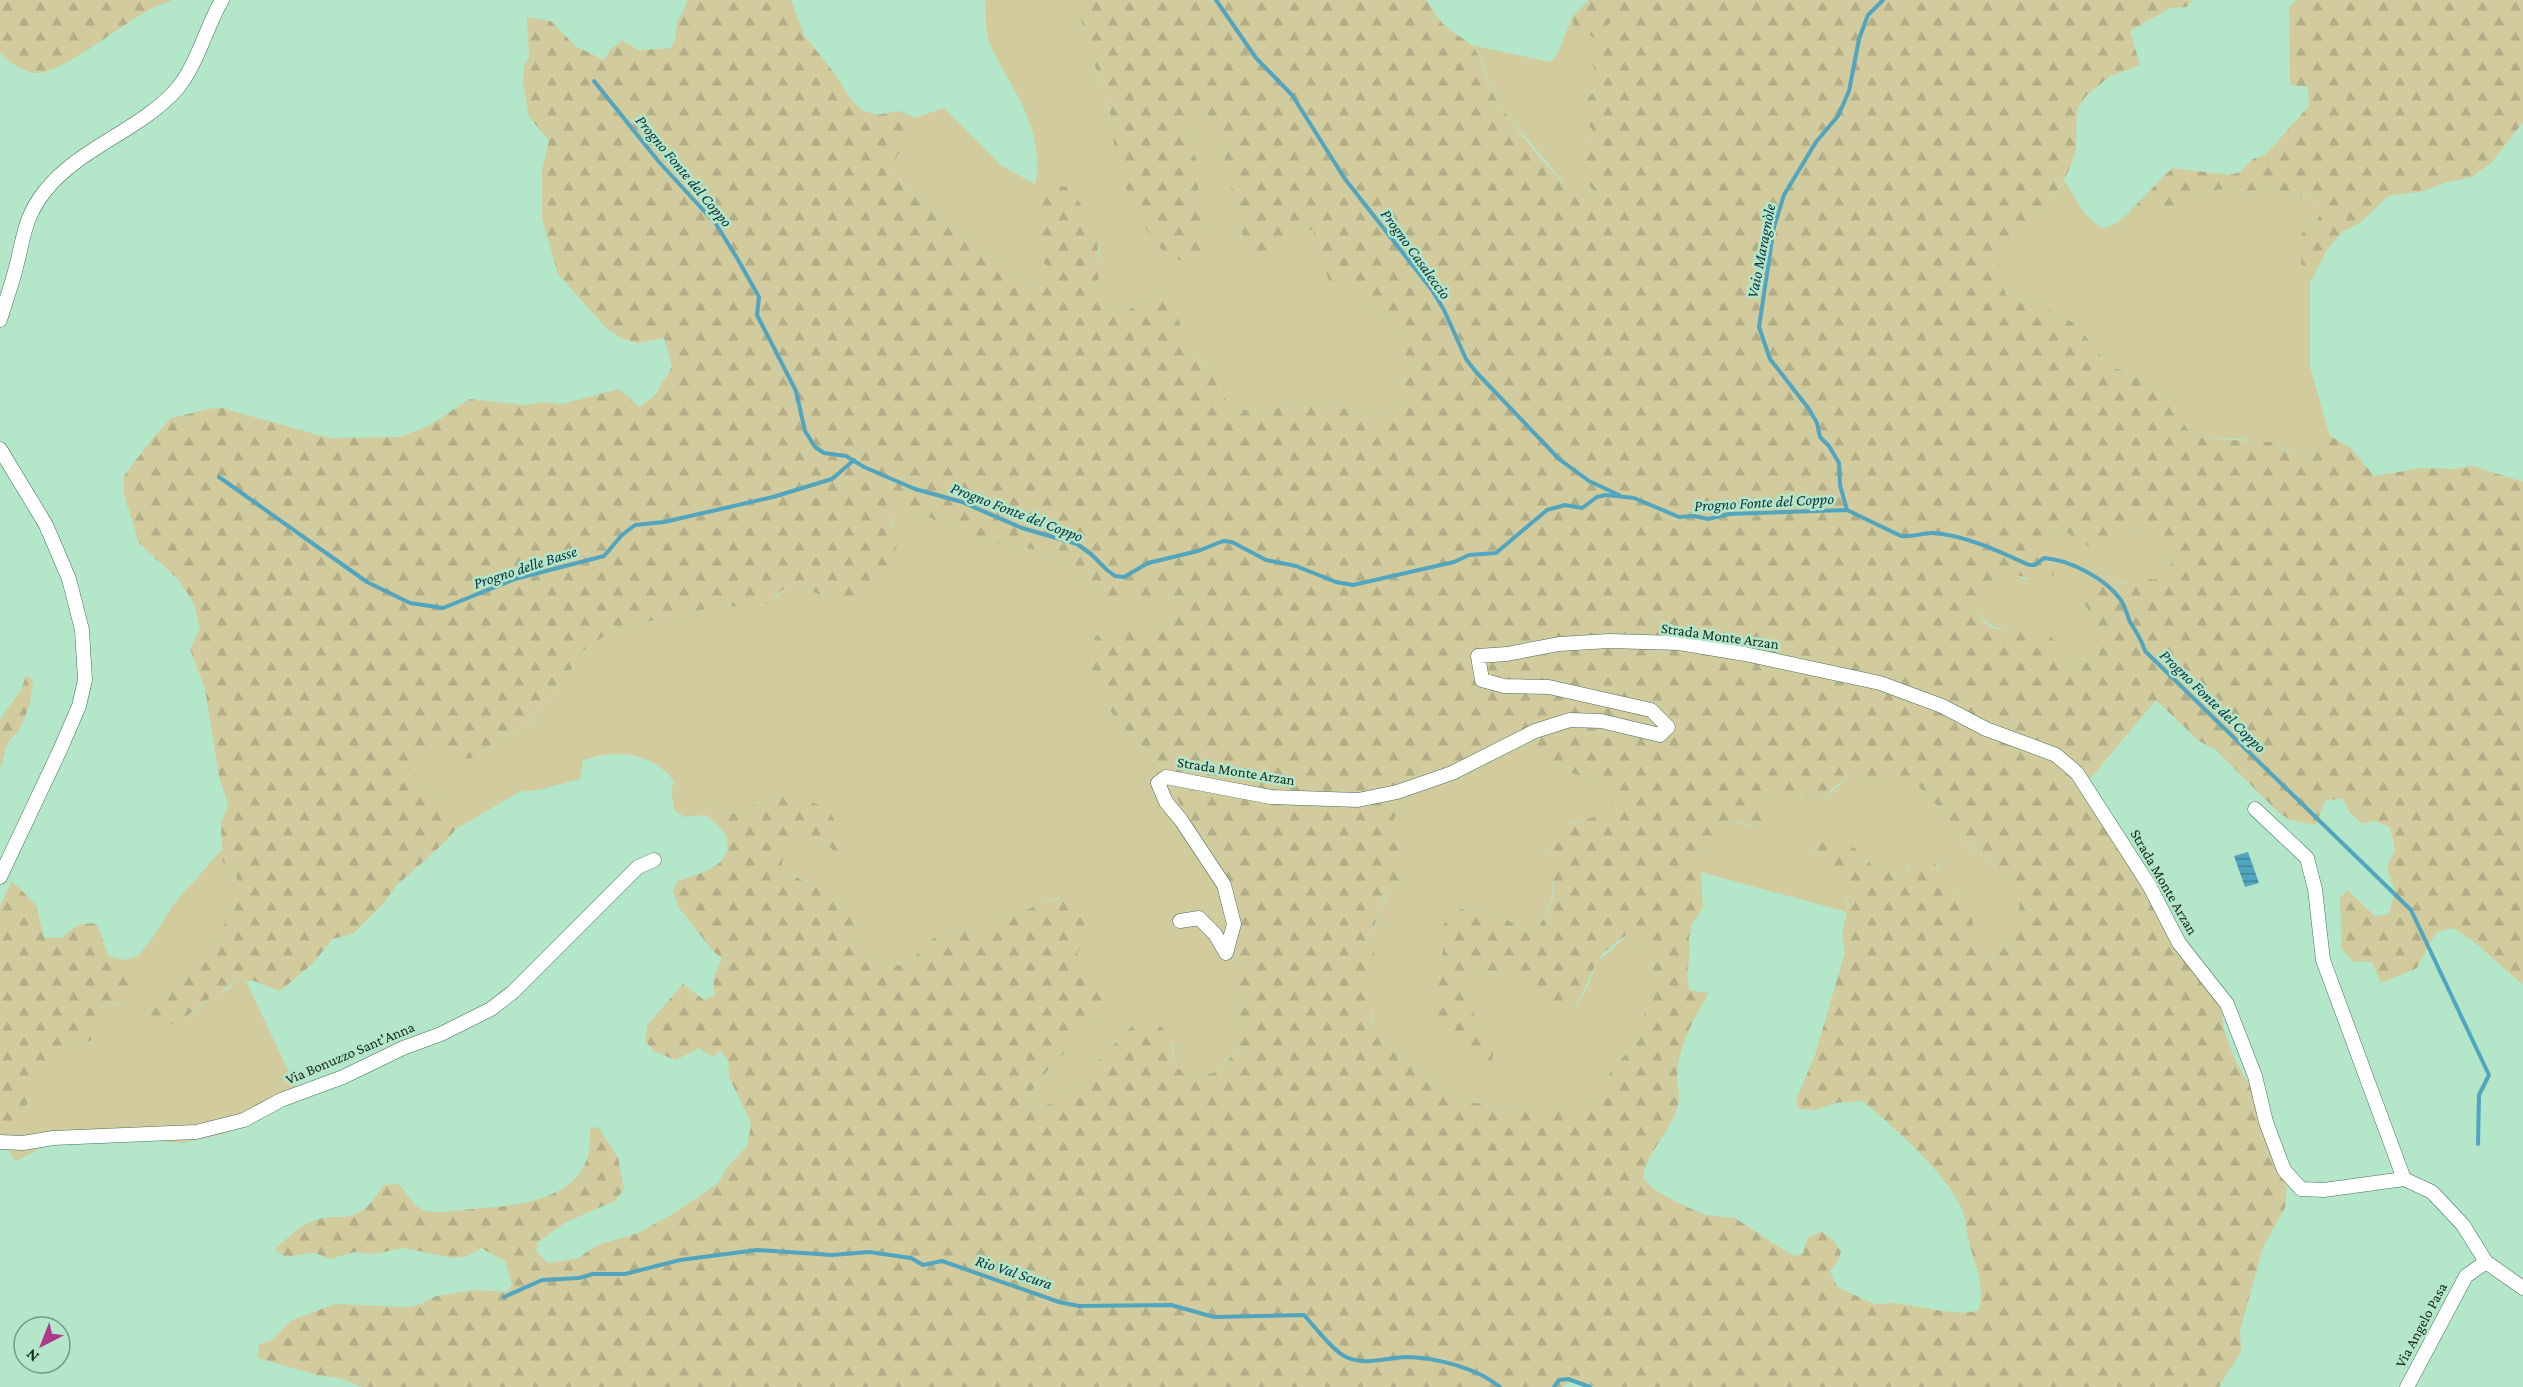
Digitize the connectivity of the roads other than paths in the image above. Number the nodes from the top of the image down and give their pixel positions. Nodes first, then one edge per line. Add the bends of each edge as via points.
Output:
1 (222, 0) edge
2 (0, 320) edge
3 (0, 449) edge
4 (2255, 809) dead end
5 (654, 860) dead end
6 (0, 877) edge
7 (1180, 921) dead end
8 (0, 1142) edge
9 (2403, 1179) junction
10 (2486, 1262) junction
11 (2523, 1288) edge
12 (2407, 1387) edge

1 - 2 street via 177,89 78,159 46,190 26,222
3 - 6 street via 46,525 69,579 82,630 85,680 60,750
4 - 9 street via 2307,858 2315,889 2323,960
5 - 8 street, Via Bonuzzo Sant'Anna via 638,867 513,992 490,1010 343,1077 281,1100 244,1120 196,1132
7 - 9 street, Strada Monte Arzan via 1199,918 1226,953 1234,924 1224,885 1166,802 1158,783 1166,777 1271,797 1358,800 1397,792 1452,773 1534,731 1570,720 1601,721 1660,735 1668,727 1650,710 1549,687 1504,686 1482,680 1478,656 1559,644 1679,643 1880,682 2056,755 2077,773 2149,885 2179,943 2222,994 2255,1076 2266,1122 2284,1170 2301,1189 2324,1190
9 - 10 street via 2432,1192 2463,1225
10 - 11 street
10 - 12 street, Via Angelo Pasa via 2466,1276

